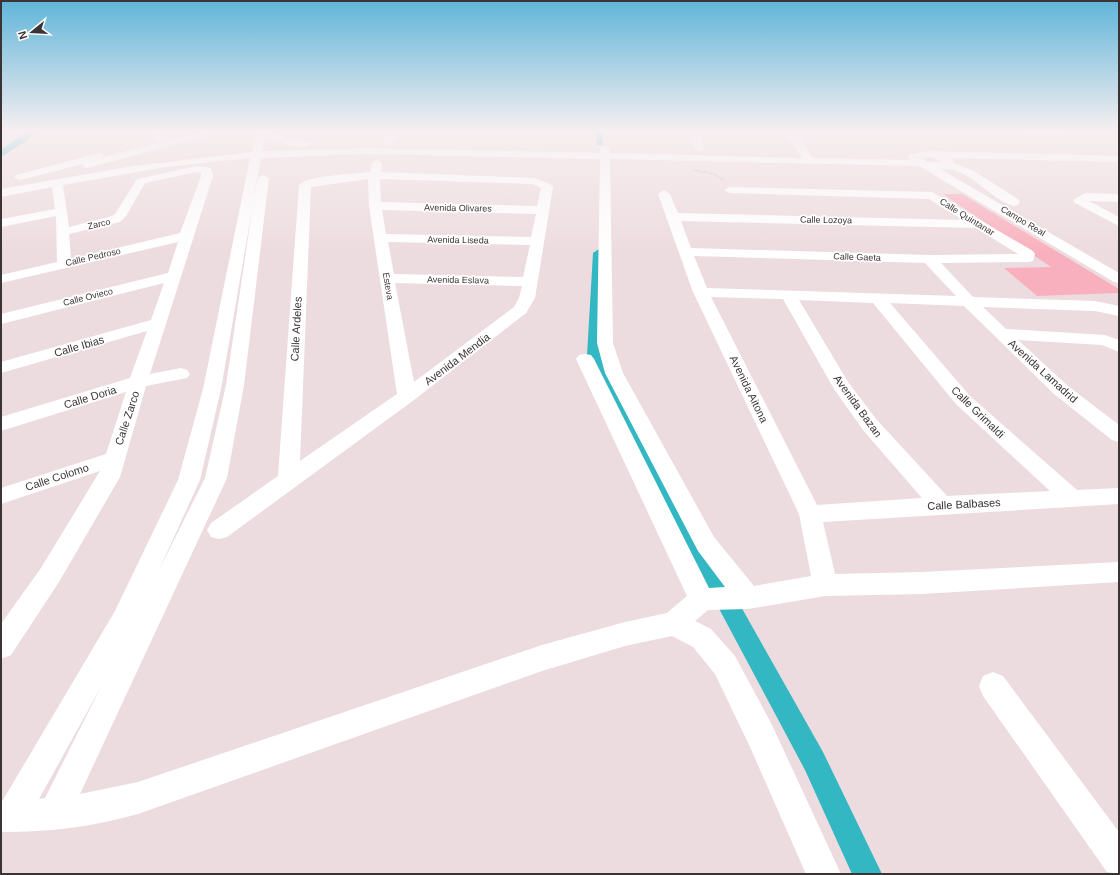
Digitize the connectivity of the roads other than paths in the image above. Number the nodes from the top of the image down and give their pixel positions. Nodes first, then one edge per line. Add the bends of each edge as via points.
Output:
1 (207, 170) edge
2 (46, 171) edge
3 (76, 171) edge
4 (90, 171) edge
5 (134, 171) edge
6 (188, 171) edge
7 (259, 171) edge
8 (262, 171) edge
9 (344, 171) edge
10 (368, 171) edge
11 (439, 171) edge
12 (605, 171) edge
13 (935, 171) edge
14 (976, 171) edge
15 (56, 178) junction
16 (1, 183) edge
17 (730, 190) dead end
18 (1, 192) edge
19 (664, 194) dead end
20 (1119, 198) edge
21 (375, 206) junction
22 (67, 207) junction
23 (542, 210) junction
24 (672, 217) junction
25 (1119, 222) edge
26 (1, 223) edge
27 (979, 224) junction
28 (63, 232) junction
29 (186, 236) junction
30 (1070, 236) junction
31 (380, 238) junction
32 (1054, 239) junction
33 (536, 241) junction
34 (686, 252) junction
35 (1107, 257) dead end
36 (1028, 258) joint
37 (929, 259) junction
38 (64, 264) junction
39 (174, 276) junction
40 (387, 278) junction
41 (1, 279) edge
42 (1119, 279) edge
43 (530, 282) junction
44 (701, 292) junction
45 (789, 296) junction
46 (878, 299) junction
47 (1119, 302) edge
48 (970, 303) junction
49 (1095, 306) junction
50 (1119, 311) edge
51 (1, 319) edge
52 (158, 323) junction
53 (1003, 334) junction
54 (1112, 343) edge
55 (585, 359) dead end
56 (1, 368) edge
57 (181, 374) dead end
58 (138, 382) junction
59 (407, 396) junction
60 (1, 424) edge
61 (1119, 435) edge
62 (114, 459) junction
63 (289, 479) junction
64 (1, 496) edge
65 (1119, 496) edge
66 (1072, 498) junction
67 (942, 504) junction
68 (810, 514) junction
69 (219, 530) dead end
70 (1119, 572) edge
71 (825, 585) junction
72 (707, 599) junction
73 (744, 599) junction
74 (674, 624) junction
75 (1, 646) edge
76 (993, 686) dead end
77 (7, 816) edge
78 (54, 816) junction
79 (1119, 860) edge
80 (824, 874) edge

1 - 29 street, Calle Zarco
2 - 16 street
3 - 15 street
4 - 15 street
5 - 15 street via 74,184
6 - 28 street, Zarco via 141,180 116,219
7 - 77 street via 212,390 189,480 124,619
8 - 78 street via 235,385 216,478
9 - 63 street, Calle Ardeles via 303,188
10 - 21 street, Esteva
11 - 23 street, Avenida Mendia via 541,183 547,187
12 - 73 street via 604,343 614,373 706,544
13 - 32 street, Campo Real
14 - 30 street, Campo Real via 1011,201
15 - 16 street
15 - 18 street
15 - 22 street via 59,206
17 - 27 street, Calle Quintanar via 920,194 942,200
19 - 24 street, Avenida Aitona
20 - 25 street via 1085,197 1078,200
21 - 23 street, Avenida Olivares
21 - 31 street, Esteva
22 - 26 street
22 - 28 street
23 - 33 street, Avenida Mendia
24 - 27 street, Calle Lozoya
24 - 34 street, Avenida Aitona
27 - 36 street, Calle Quintanar via 1028,254
28 - 38 street
29 - 38 street, Calle Pedroso
29 - 39 street, Calle Zarco
30 - 32 street via 1061,235
30 - 35 street, Campo Real
31 - 33 street, Avenida Liseda
31 - 40 street, Esteva
32 - 42 street, Campo Real
33 - 43 street, Avenida Mendia
34 - 37 street, Calle Gaeta
34 - 44 street, Avenida Aitona
36 - 37 street, Calle Gaeta
37 - 48 street, Avenida Lamadrid
38 - 41 street, Calle Pedroso
39 - 51 street, Calle Ovieco
39 - 52 street, Calle Zarco
40 - 43 street, Avenida Eslava
40 - 59 street, Esteva
43 - 59 street, Avenida Mendia via 526,298 516,314
44 - 45 street
44 - 68 street, Avenida Aitona
45 - 46 street
45 - 67 street, Avenida Bazan via 840,385 870,425
46 - 48 street
46 - 66 street, Calle Grimaldi via 963,400
47 - 49 street
48 - 49 street
48 - 53 street, Avenida Lamadrid
49 - 50 street
52 - 56 street, Calle Ibias
52 - 58 street, Calle Zarco
53 - 54 street
53 - 61 street, Avenida Lamadrid via 1061,390
55 - 72 street
57 - 58 street, Calle Doria
58 - 60 street, Calle Doria
58 - 62 street, Calle Zarco
59 - 63 street, Avenida Mendia
62 - 64 street, Calle Colomo
62 - 75 street, Calle Zarco via 104,488 50,575
63 - 69 street, Avenida Mendia
65 - 66 street, Calle Balbases
66 - 67 street, Calle Balbases
67 - 68 street, Calle Balbases
68 - 71 street, Avenida Aitona
70 - 71 street via 922,583
71 - 73 street
72 - 73 street
72 - 74 street
74 - 78 street via 625,634 542,658 138,798 102,808
74 - 80 street via 702,638 725,665 761,736
76 - 79 street
77 - 78 street

